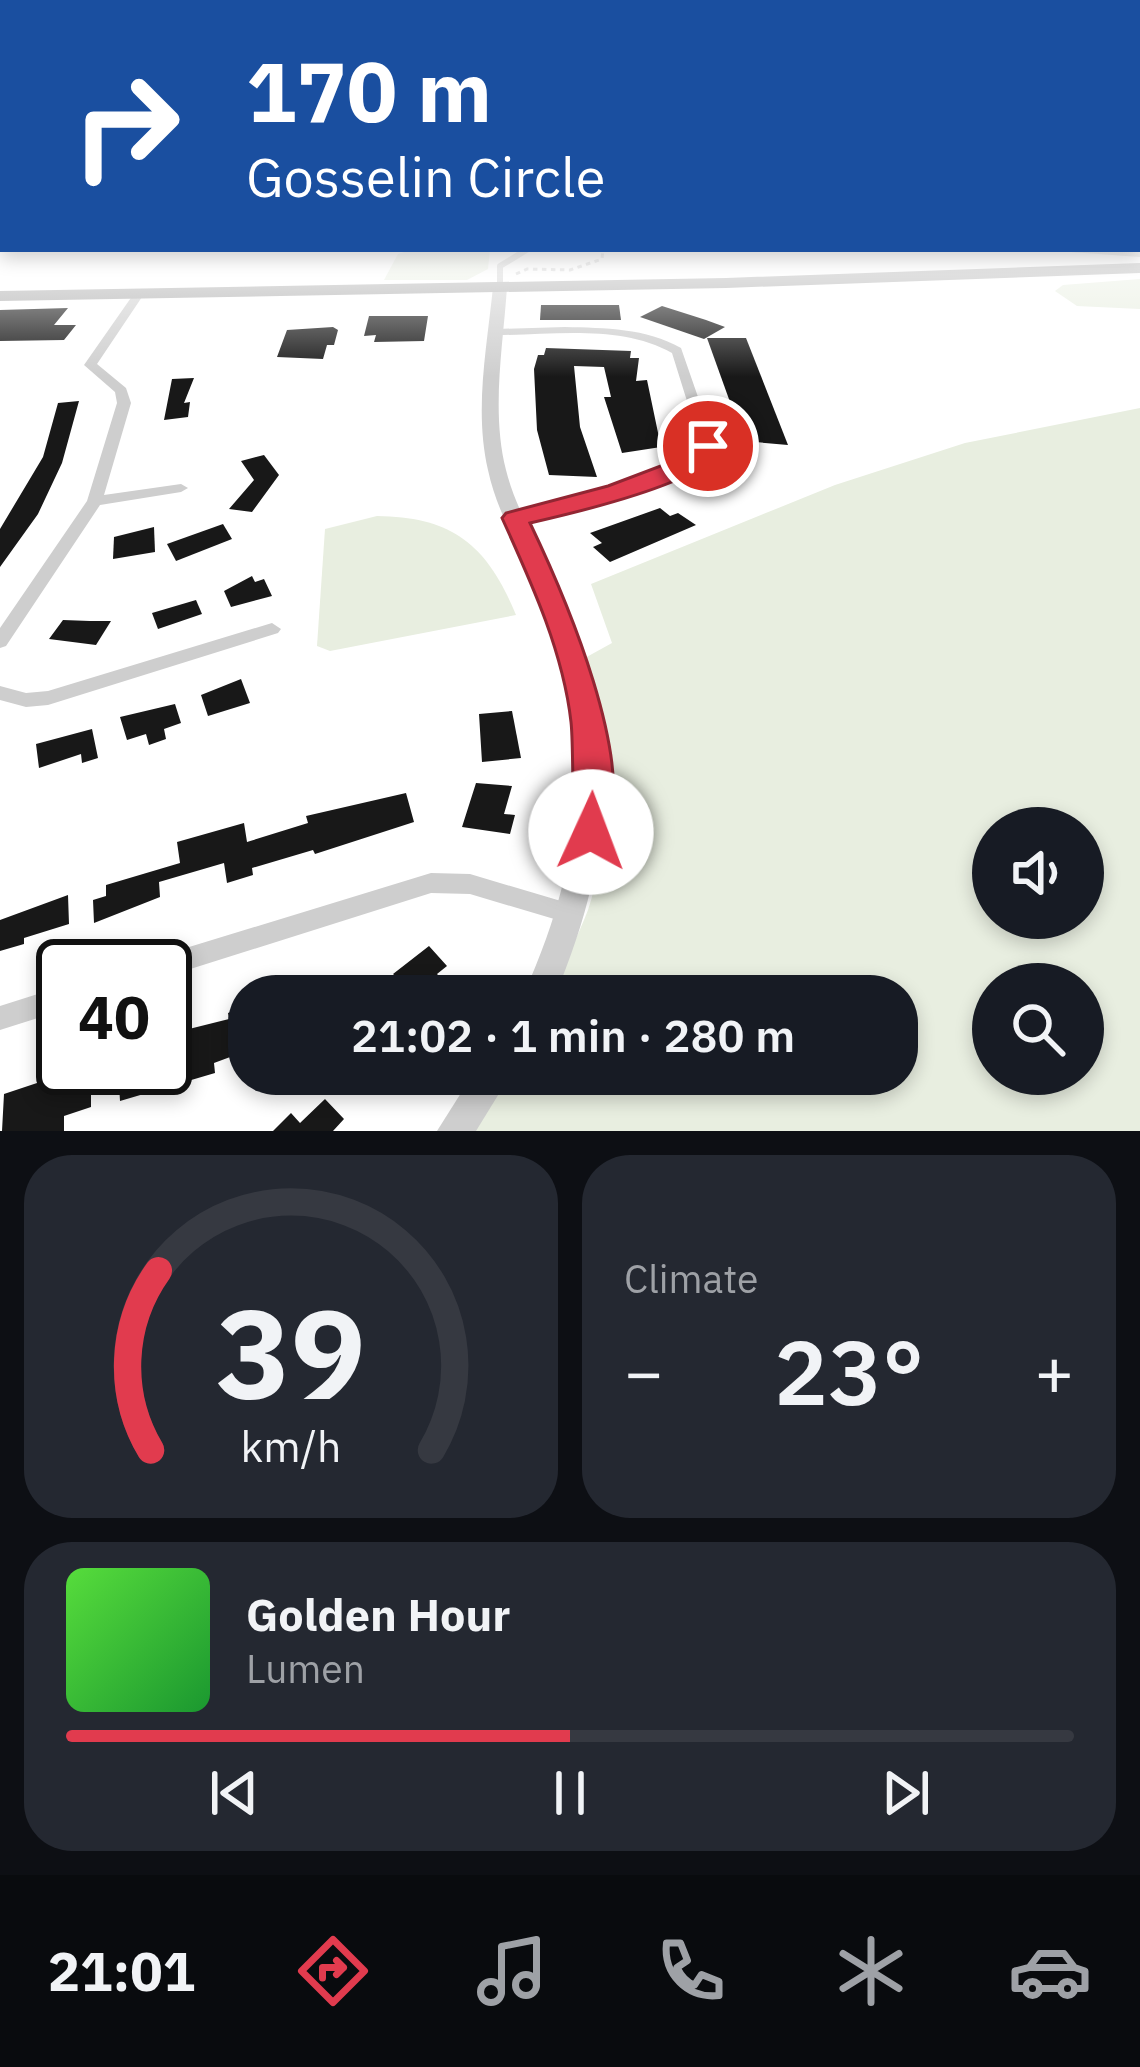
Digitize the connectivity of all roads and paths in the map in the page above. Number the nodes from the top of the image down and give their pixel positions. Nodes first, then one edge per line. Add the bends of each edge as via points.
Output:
1 (502, 271) edge
2 (520, 271) edge
3 (1063, 271) edge
4 (508, 287) junction
5 (139, 294) junction
6 (0, 296) edge
7 (497, 332) junction
8 (181, 488) dead end
9 (94, 501) junction
10 (515, 518) junction
11 (272, 629) dead end
12 (0, 643) edge
13 (0, 693) edge
14 (572, 914) junction
15 (192, 957) edge
16 (547, 975) edge
17 (36, 1007) edge
18 (0, 1018) edge
19 (479, 1095) edge
20 (454, 1131) edge

1 - 4 lane
2 - 4 path
3 - 4 main road
4 - 5 main road
4 - 7 street
5 - 6 main road
5 - 9 street via 90,365 124,403
7 - 10 street via 493,449
7 - 10 street via 664,342 676,351 708,446 705,456 580,505
8 - 9 street
9 - 12 street
10 - 14 street via 569,645 592,747 591,832
11 - 13 street via 48,698
14 - 15 street via 470,884 431,883
14 - 16 street
17 - 18 street
19 - 20 street

